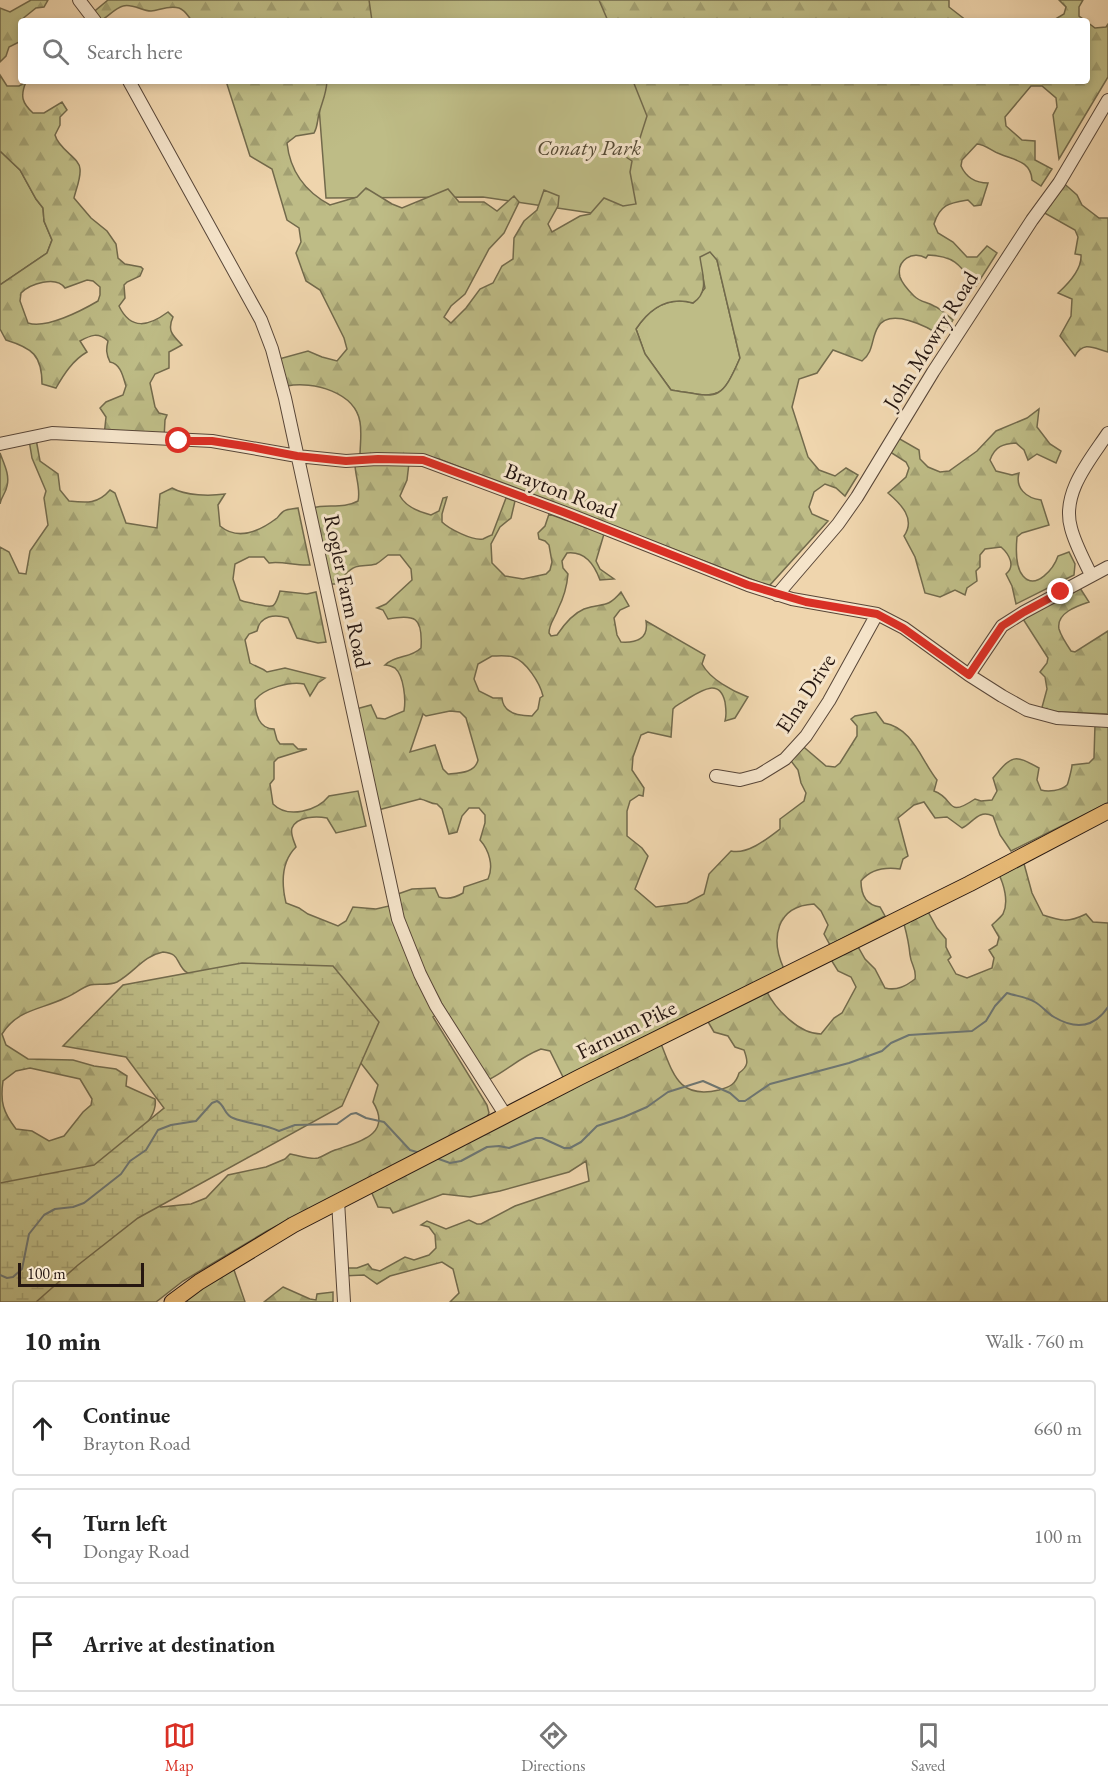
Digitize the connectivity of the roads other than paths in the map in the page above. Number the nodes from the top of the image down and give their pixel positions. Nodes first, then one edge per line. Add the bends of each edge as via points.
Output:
1 (79, 0) edge
2 (93, 18) edge
3 (131, 84) edge
4 (1108, 100) edge
5 (1108, 433) edge
6 (0, 444) edge
7 (297, 456) junction
8 (1108, 567) edge
9 (1091, 575) junction
10 (777, 595) junction
11 (877, 614) junction
12 (969, 675) junction
13 (1108, 720) edge
14 (716, 776) dead end
15 (1108, 811) edge
16 (506, 1116) junction
17 (338, 1201) junction
18 (172, 1302) edge
19 (344, 1302) edge

1 - 2 street
3 - 7 street, Rogler Farm Road via 261,320 283,388
4 - 10 street, John Mowry Road via 857,497
5 - 9 street via 1074,489 1068,508 1071,528
6 - 7 street, Brayton Road via 52,433 212,441
7 - 10 street, Brayton Road via 346,461 423,460
7 - 16 street, Rogler Farm Road via 398,919 436,1006
8 - 9 street
9 - 12 street via 1002,626
10 - 11 street, Brayton Road
11 - 12 street, Brayton Road
11 - 14 street, Elna Drive via 829,701 785,759 759,775 740,780
12 - 13 street, Brayton Road via 1027,710 1057,718
15 - 16 main road, Farnum Pike
16 - 17 main road, Farnum Pike
17 - 18 main road, Farnum Pike via 237,1258
17 - 19 street

